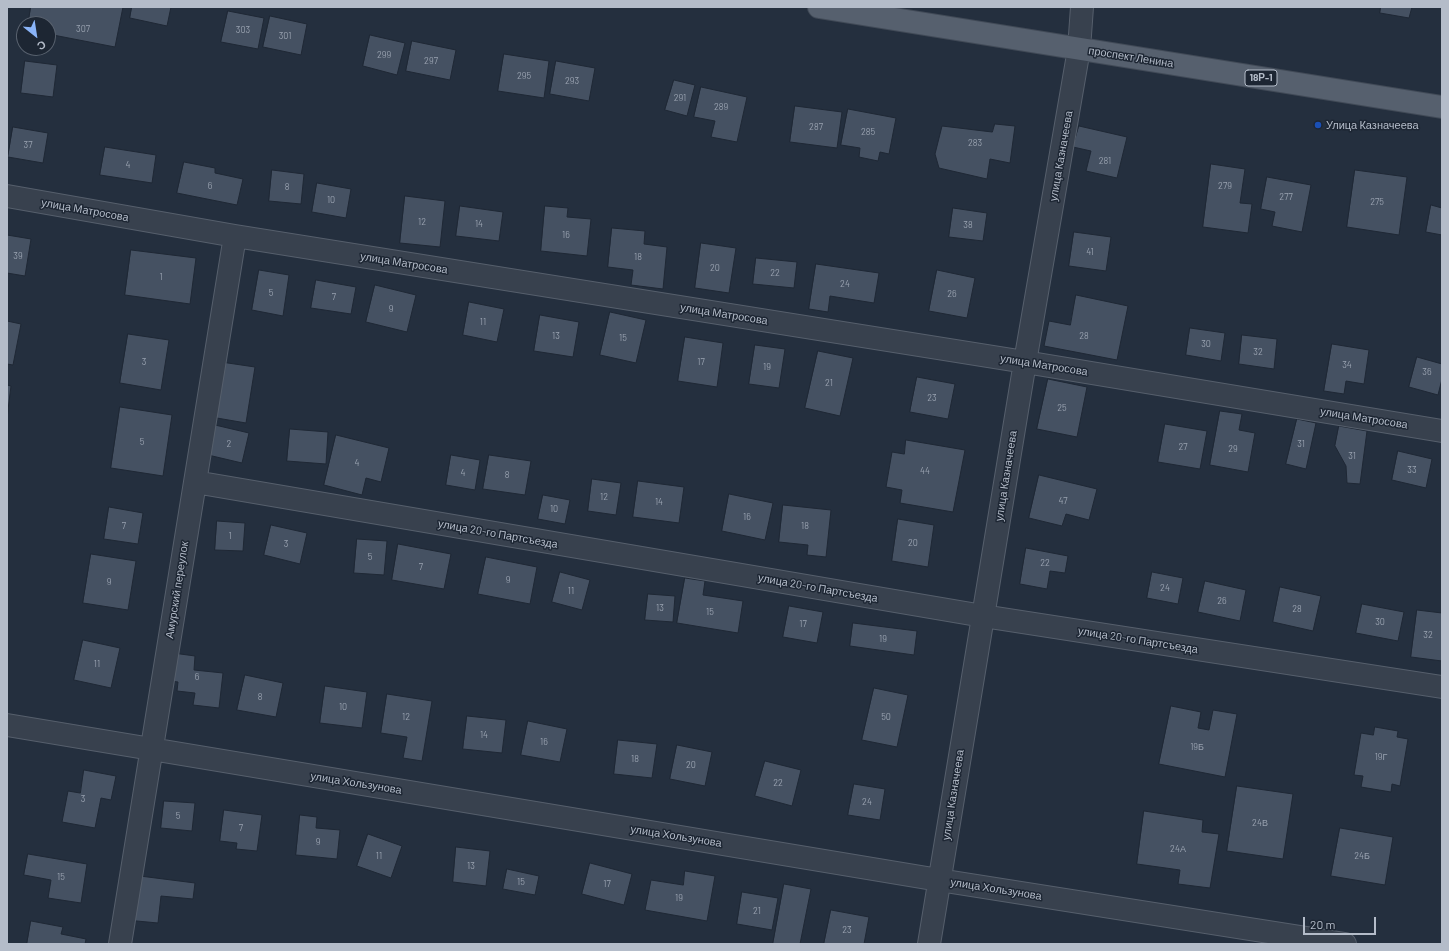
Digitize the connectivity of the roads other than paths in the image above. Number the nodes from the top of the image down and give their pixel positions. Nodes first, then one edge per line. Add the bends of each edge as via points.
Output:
1 (819, 7) edge
2 (1082, 7) edge
3 (1079, 49) junction
4 (1442, 107) edge
5 (7, 196) edge
6 (235, 236) junction
7 (1025, 362) junction
8 (1442, 431) edge
9 (195, 482) junction
10 (983, 616) junction
11 (1442, 687) edge
12 (7, 725) edge
13 (151, 749) junction
14 (939, 880) junction
15 (120, 944) edge
16 (929, 944) edge
17 (1345, 944) edge

1 - 3 main road, проспект Ленина / 18Р-1
2 - 3 street, улица Казначеева
3 - 4 main road, проспект Ленина / 18Р-1
3 - 7 street, улица Казначеева
5 - 6 street, улица Матросова
6 - 7 street, улица Матросова
6 - 9 street, Амурский переулок
7 - 8 street, улица Матросова
7 - 10 street, улица Казначеева
9 - 10 street, улица 20-го Партсъезда
9 - 13 street, Амурский переулок
10 - 11 street, улица 20-го Партсъезда
10 - 14 street, улица Казначеева
12 - 13 street, улица Хользунова
13 - 14 street, улица Хользунова
13 - 15 street, Амурский переулок
14 - 16 street, улица Казначеева
14 - 17 street, улица Хользунова

